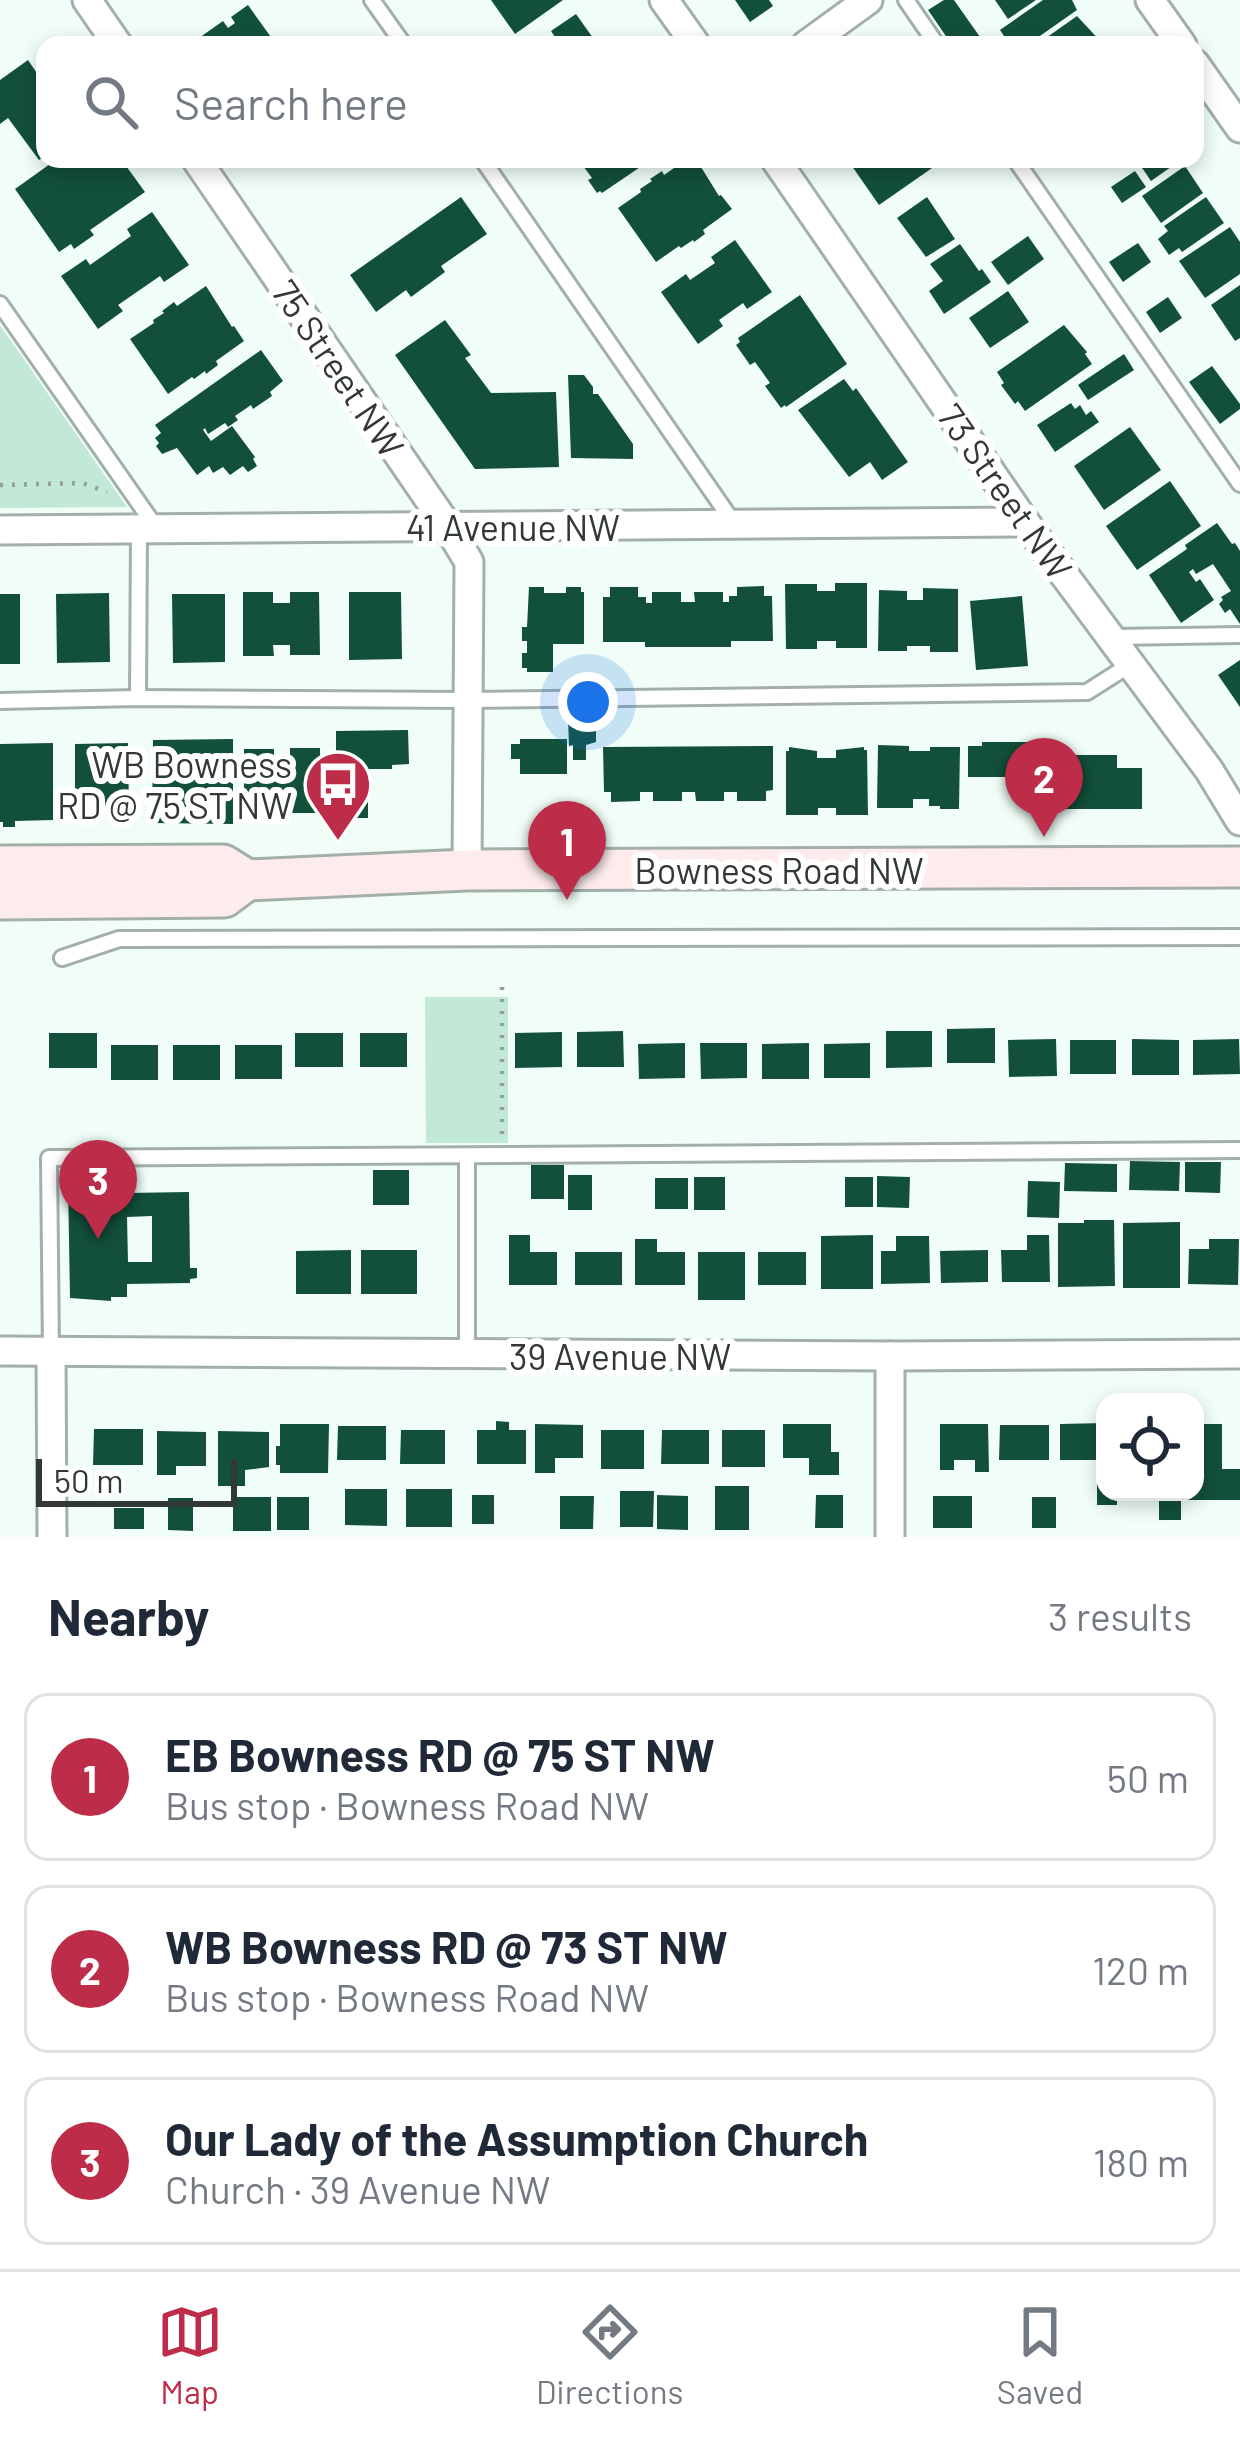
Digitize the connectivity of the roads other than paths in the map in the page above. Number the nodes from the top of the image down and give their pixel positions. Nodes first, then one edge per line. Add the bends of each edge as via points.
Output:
1 (87, 0) edge
2 (372, 0) edge
3 (664, 0) edge
4 (868, 0) edge
5 (906, 0) edge
6 (1150, 0) edge
7 (112, 36) edge
8 (398, 36) edge
9 (689, 36) edge
10 (818, 36) edge
11 (931, 36) edge
12 (1176, 36) edge
13 (1204, 77) edge
14 (1240, 128) edge
15 (202, 168) edge
16 (488, 168) edge
17 (781, 168) edge
18 (1022, 168) edge
19 (0, 304) edge
20 (1240, 484) edge
21 (1025, 522) junction
22 (735, 525) junction
23 (448, 526) junction
24 (148, 529) junction
25 (0, 530) edge
26 (1240, 635) edge
27 (1110, 637) junction
28 (1131, 664) junction
29 (138, 698) junction
30 (0, 700) edge
31 (469, 700) junction
32 (1240, 820) edge
33 (0, 866) edge
34 (1240, 867) edge
35 (467, 870) junction
36 (247, 880) junction
37 (0, 899) edge
38 (1240, 937) edge
39 (62, 958) dead end
40 (1240, 1150) edge
41 (467, 1156) junction
42 (0, 1351) edge
43 (51, 1352) junction
44 (467, 1354) junction
45 (1240, 1354) edge
46 (890, 1356) junction
47 (52, 1537) edge
48 (890, 1537) edge

1 - 7 street
2 - 8 lane
3 - 9 street
4 - 10 street
5 - 11 lane
6 - 12 street
13 - 14 street
15 - 23 street, 75 Street NW
16 - 22 lane
17 - 21 street, 73 Street NW
18 - 20 lane
19 - 24 lane
21 - 22 street, 41 Avenue NW
21 - 27 street, 73 Street NW
22 - 23 street, 41 Avenue NW
23 - 24 street, 41 Avenue NW
23 - 31 street, 75 Street NW via 469,562
24 - 25 street, 41 Avenue NW
24 - 29 lane
26 - 27 lane
27 - 28 street, 73 Street NW
28 - 31 lane via 1088,692
28 - 32 street, 73 Street NW
29 - 30 lane
29 - 31 lane
31 - 35 street, 75 Street NW
33 - 36 street, Bowness Road NW via 223,866
34 - 35 street, Bowness Road NW
35 - 36 street, Bowness Road NW
36 - 37 street, Bowness Road NW via 224,897
38 - 39 lane via 119,939
40 - 41 lane
41 - 43 lane via 49,1158
41 - 44 lane
42 - 43 street, 39 Avenue NW
43 - 44 street, 39 Avenue NW
43 - 47 street
44 - 46 street, 39 Avenue NW
45 - 46 street, 39 Avenue NW
46 - 48 street

